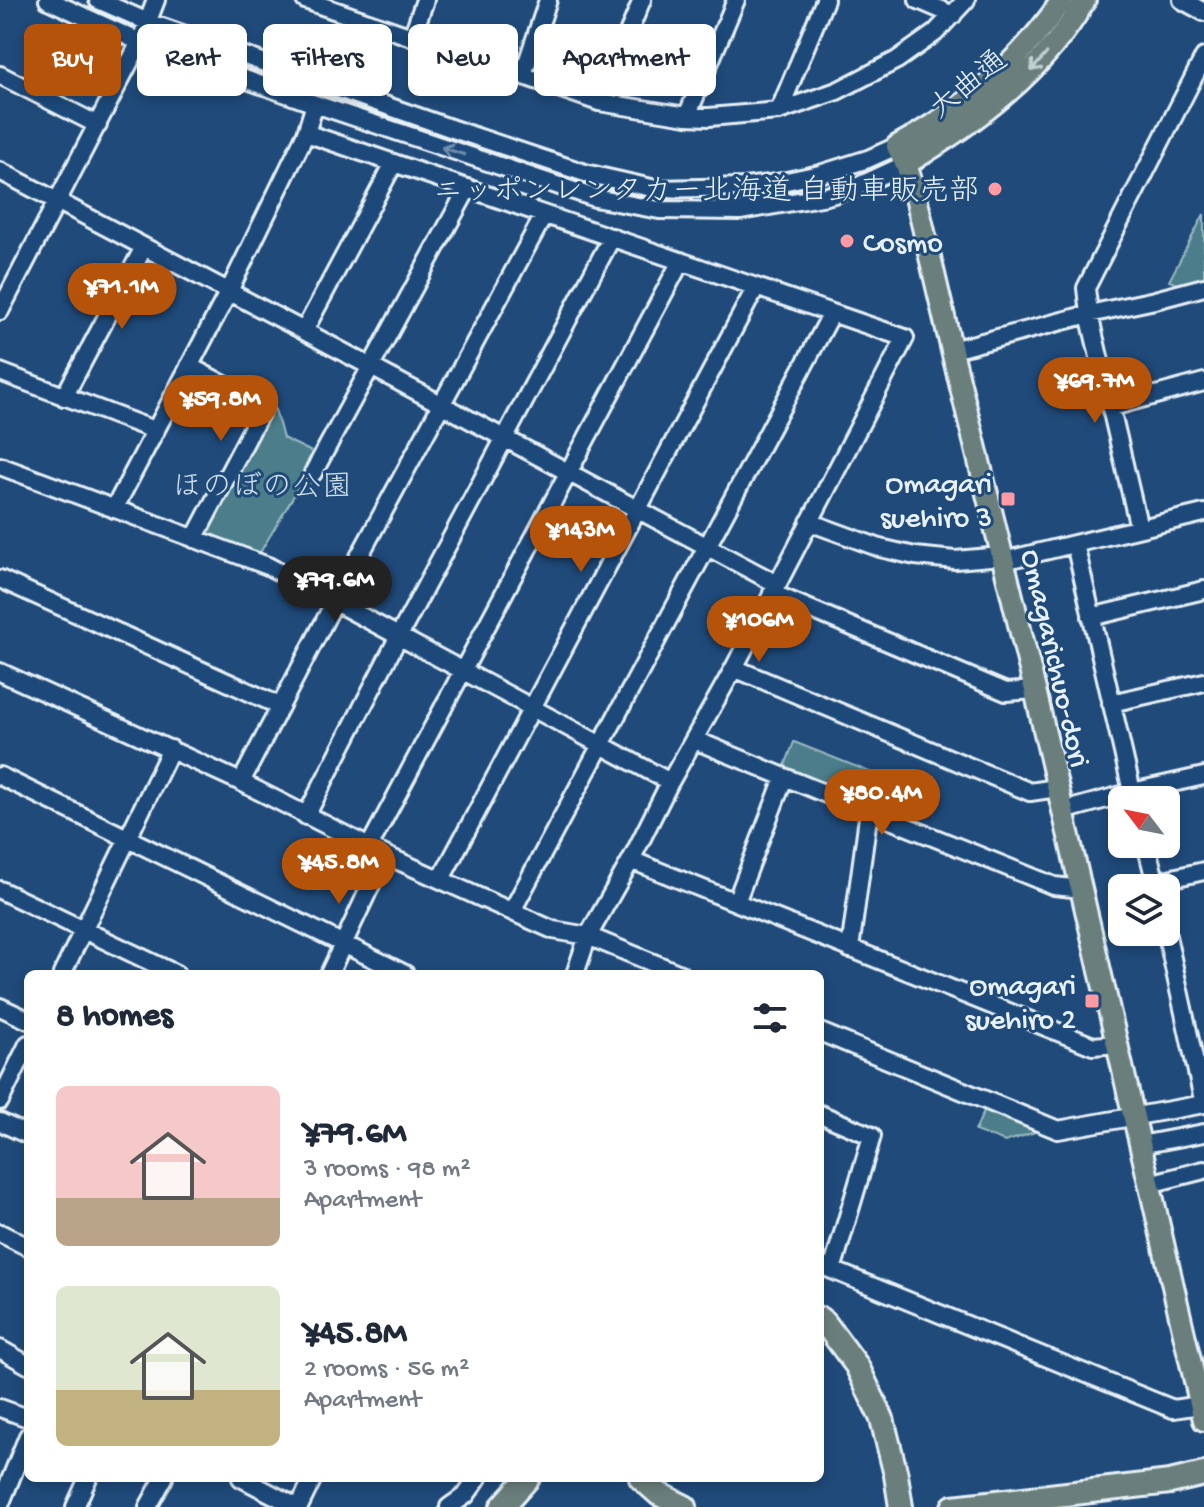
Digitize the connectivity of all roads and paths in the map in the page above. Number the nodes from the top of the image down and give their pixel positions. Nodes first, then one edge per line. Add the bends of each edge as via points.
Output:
1 (48, 0) edge
2 (98, 0) edge
3 (156, 0) edge
4 (305, 0) edge
5 (425, 0) edge
6 (548, 0) edge
7 (642, 0) edge
8 (736, 0) edge
9 (825, 0) edge
10 (918, 0) edge
11 (966, 0) edge
12 (1062, 0) edge
13 (1085, 0) edge
14 (1182, 0) edge
15 (335, 5) edge
16 (1204, 12) edge
17 (953, 15) junction
18 (148, 22) junction
19 (417, 24) edge
20 (408, 35) edge
21 (137, 41) edge
22 (137, 48) edge
23 (1204, 57) edge
24 (518, 73) edge
25 (0, 75) edge
26 (523, 75) junction
27 (247, 80) edge
28 (599, 102) junction
29 (315, 104) junction
30 (779, 111) junction
31 (687, 116) junction
32 (98, 125) junction
33 (306, 133) junction
34 (902, 155) junction
35 (394, 163) junction
36 (0, 171) edge
37 (468, 188) junction
38 (57, 200) junction
39 (544, 215) junction
40 (612, 237) junction
41 (144, 247) junction
42 (681, 261) junction
43 (0, 273) edge
44 (16, 281) junction
45 (756, 287) junction
46 (1204, 287) edge
47 (229, 291) junction
48 (0, 311) edge
49 (832, 313) junction
50 (1089, 314) junction
51 (304, 331) junction
52 (952, 350) junction
53 (189, 366) junction
54 (370, 367) junction
55 (0, 372) edge
56 (1204, 383) edge
57 (64, 397) junction
58 (441, 406) junction
59 (1112, 407) junction
60 (154, 430) junction
61 (505, 439) junction
62 (0, 466) edge
63 (313, 473) dead end
64 (567, 473) junction
65 (114, 509) junction
66 (637, 510) junction
67 (1204, 513) edge
68 (809, 522) junction
69 (1139, 528) junction
70 (194, 539) junction
71 (1075, 544) junction
72 (706, 547) junction
73 (1002, 558) junction
74 (0, 579) edge
75 (775, 589) junction
76 (1204, 590) edge
77 (335, 601) junction
78 (1091, 617) junction
79 (399, 636) junction
80 (734, 668) junction
81 (462, 670) junction
82 (0, 672) edge
83 (1204, 682) edge
84 (1035, 690) junction
85 (1111, 703) junction
86 (280, 706) junction
87 (533, 707) junction
88 (695, 740) junction
89 (601, 743) junction
90 (171, 749) junction
91 (0, 776) edge
92 (1204, 776) edge
93 (784, 778) junction
94 (241, 782) junction
95 (670, 782) junction
96 (1131, 786) edge
97 (1168, 786) edge
98 (1057, 788) junction
99 (1108, 801) edge
100 (869, 810) junction
101 (1063, 811) junction
102 (306, 816) junction
103 (127, 838) junction
104 (369, 847) junction
105 (385, 855) junction
106 (631, 860) junction
107 (1204, 871) edge
108 (1180, 878) edge
109 (441, 879) junction
110 (1082, 889) junction
111 (0, 890) edge
112 (736, 902) junction
113 (512, 911) junction
114 (84, 930) junction
115 (588, 936) junction
116 (344, 944) junction
117 (1169, 946) edge
118 (850, 949) junction
119 (64, 970) edge
120 (168, 970) edge
121 (331, 970) edge
122 (397, 970) edge
123 (576, 970) edge
124 (670, 970) edge
125 (0, 1007) edge
126 (24, 1018) edge
127 (824, 1034) edge
128 (1117, 1044) junction
129 (24, 1052) edge
130 (0, 1101) edge
131 (1204, 1104) edge
132 (824, 1116) edge
133 (1134, 1118) junction
134 (0, 1122) edge
135 (24, 1133) edge
136 (1204, 1133) edge
137 (1140, 1145) junction
138 (1204, 1170) edge
139 (1149, 1184) junction
140 (0, 1233) edge
141 (24, 1245) edge
142 (826, 1267) edge
143 (824, 1322) edge
144 (824, 1344) edge
145 (0, 1349) edge
146 (24, 1363) edge
147 (0, 1408) edge
148 (1202, 1413) edge
149 (24, 1417) edge
150 (24, 1446) edge
151 (1204, 1474) edge
152 (890, 1476) junction
153 (86, 1482) edge
154 (162, 1482) edge
155 (249, 1482) edge
156 (311, 1482) edge
157 (475, 1482) edge
158 (524, 1482) edge
159 (646, 1482) edge
160 (1204, 1486) edge
161 (0, 1505) edge
162 (8, 1507) edge
163 (75, 1507) edge
164 (148, 1507) edge
165 (298, 1507) edge
166 (449, 1507) edge
167 (502, 1507) edge
168 (685, 1507) edge
169 (888, 1507) edge
170 (901, 1507) edge
171 (953, 1507) edge
172 (1094, 1507) edge

1 - 21 street
2 - 18 street
3 - 18 street
4 - 15 street
5 - 19 street
6 - 26 street
7 - 28 street
8 - 31 street
9 - 30 street
10 - 17 street
11 - 17 street
12 - 34 main road, 大曲通 via 1013,61
13 -> 34 main road, 大曲通 via 1029,73 974,121
14 - 16 street
15 - 20 street
17 - 30 street via 897,60 837,91
18 - 34 street via 570,168 656,189 777,183
22 - 32 street
23 - 50 street via 1086,288
24 - 26 street
25 - 32 street
26 - 28 street
27 - 29 street
28 - 31 street
29 - 33 street
34 -> 29 street via 877,179 827,196 740,211 659,210 595,198
30 - 31 street
32 - 38 street
33 - 35 street
33 - 47 street
34 - 52 main road, Omagarichuo-dori
35 - 37 street
35 - 51 street
36 - 38 street
37 - 39 street
37 - 54 street
38 - 41 street
38 - 44 street
39 - 40 street
39 - 58 street
40 - 42 street
40 - 61 street
41 - 47 street
41 - 57 street
42 - 45 street
42 - 64 street
43 - 44 street
44 - 48 street
45 - 49 street
45 - 66 street
46 - 50 street
47 - 51 street
47 - 53 street
49 - 68 street via 905,338
49 - 72 street
50 - 52 street
50 - 59 street
51 - 54 street
52 - 73 main road, Omagarichuo-dori
53 - 60 street
53 - 70 street via 264,406
54 - 58 street
54 - 63 street
55 - 57 street
56 - 59 street
57 - 60 street
58 - 61 street
58 - 77 street
59 - 69 street
60 - 65 street
61 - 64 street
61 - 79 street
62 - 65 street
64 - 66 street
64 - 81 street
65 - 70 street
66 - 72 street
66 - 87 street
67 - 69 street
68 - 73 street via 915,556
68 - 75 street
69 - 71 street
70 - 77 street via 268,566
71 - 73 street
71 - 78 street
72 - 75 street
72 - 89 street
73 - 84 main road, Omagarichuo-dori
74 - 86 street
75 - 80 street
75 - 84 street via 1006,692
76 - 78 street
77 - 79 street
77 - 86 street
78 - 85 street
79 - 81 street
79 - 102 street
80 - 88 street
80 - 98 street via 1030,792
81 - 87 street
81 - 104 street
82 - 90 street
83 - 85 street
84 - 98 main road, Omagarichuo-dori
85 - 96 street
86 - 94 street
87 - 89 street
87 - 109 street
88 - 93 street
88 - 95 street
89 - 95 street
89 - 113 street
90 - 94 street
90 - 103 street
91 - 103 street
92 - 97 street
93 - 100 street
93 - 112 street
94 - 102 street
95 - 106 street
98 - 101 main road, Omagarichuo-dori
99 - 101 street
100 - 110 street via 1054,886
100 - 118 street
101 - 110 main road, Omagarichuo-dori
102 - 104 street
103 - 114 street
103 - 116 street
104 - 105 street
105 - 109 street
105 - 116 street
106 - 112 street
106 - 115 street
107 - 108 street
109 - 113 street
110 - 128 main road, Omagarichuo-dori
111 - 114 street
112 - 118 street
113 - 115 street via 553,930
114 - 119 street
114 - 120 street
115 - 123 street
115 - 124 street
116 - 121 street
116 - 122 street
117 - 131 street
118 - 128 street via 1093,1046
125 - 126 street
127 - 133 street via 1058,1130
128 - 133 main road, Omagarichuo-dori
129 - 130 street
131 - 133 street
132 - 142 street via 872,1136
133 - 137 main road, Omagarichuo-dori
134 - 135 street
136 - 137 street
137 - 139 main road, Omagarichuo-dori
138 - 139 street
139 - 148 main road, Omagarichuo-dori
140 - 141 street
142 - 148 street via 1173,1409
143 - 152 highway via 857,1366 882,1419
144 - 152 highway via 855,1394
145 - 146 street
147 - 149 street
150 - 161 street
151 - 171 highway
152 - 169 highway
152 - 170 highway
153 - 163 street
154 - 164 street
155 - 165 street
156 - 165 street
157 - 166 street
158 - 167 highway
159 - 168 highway
160 - 172 highway
161 - 162 street

